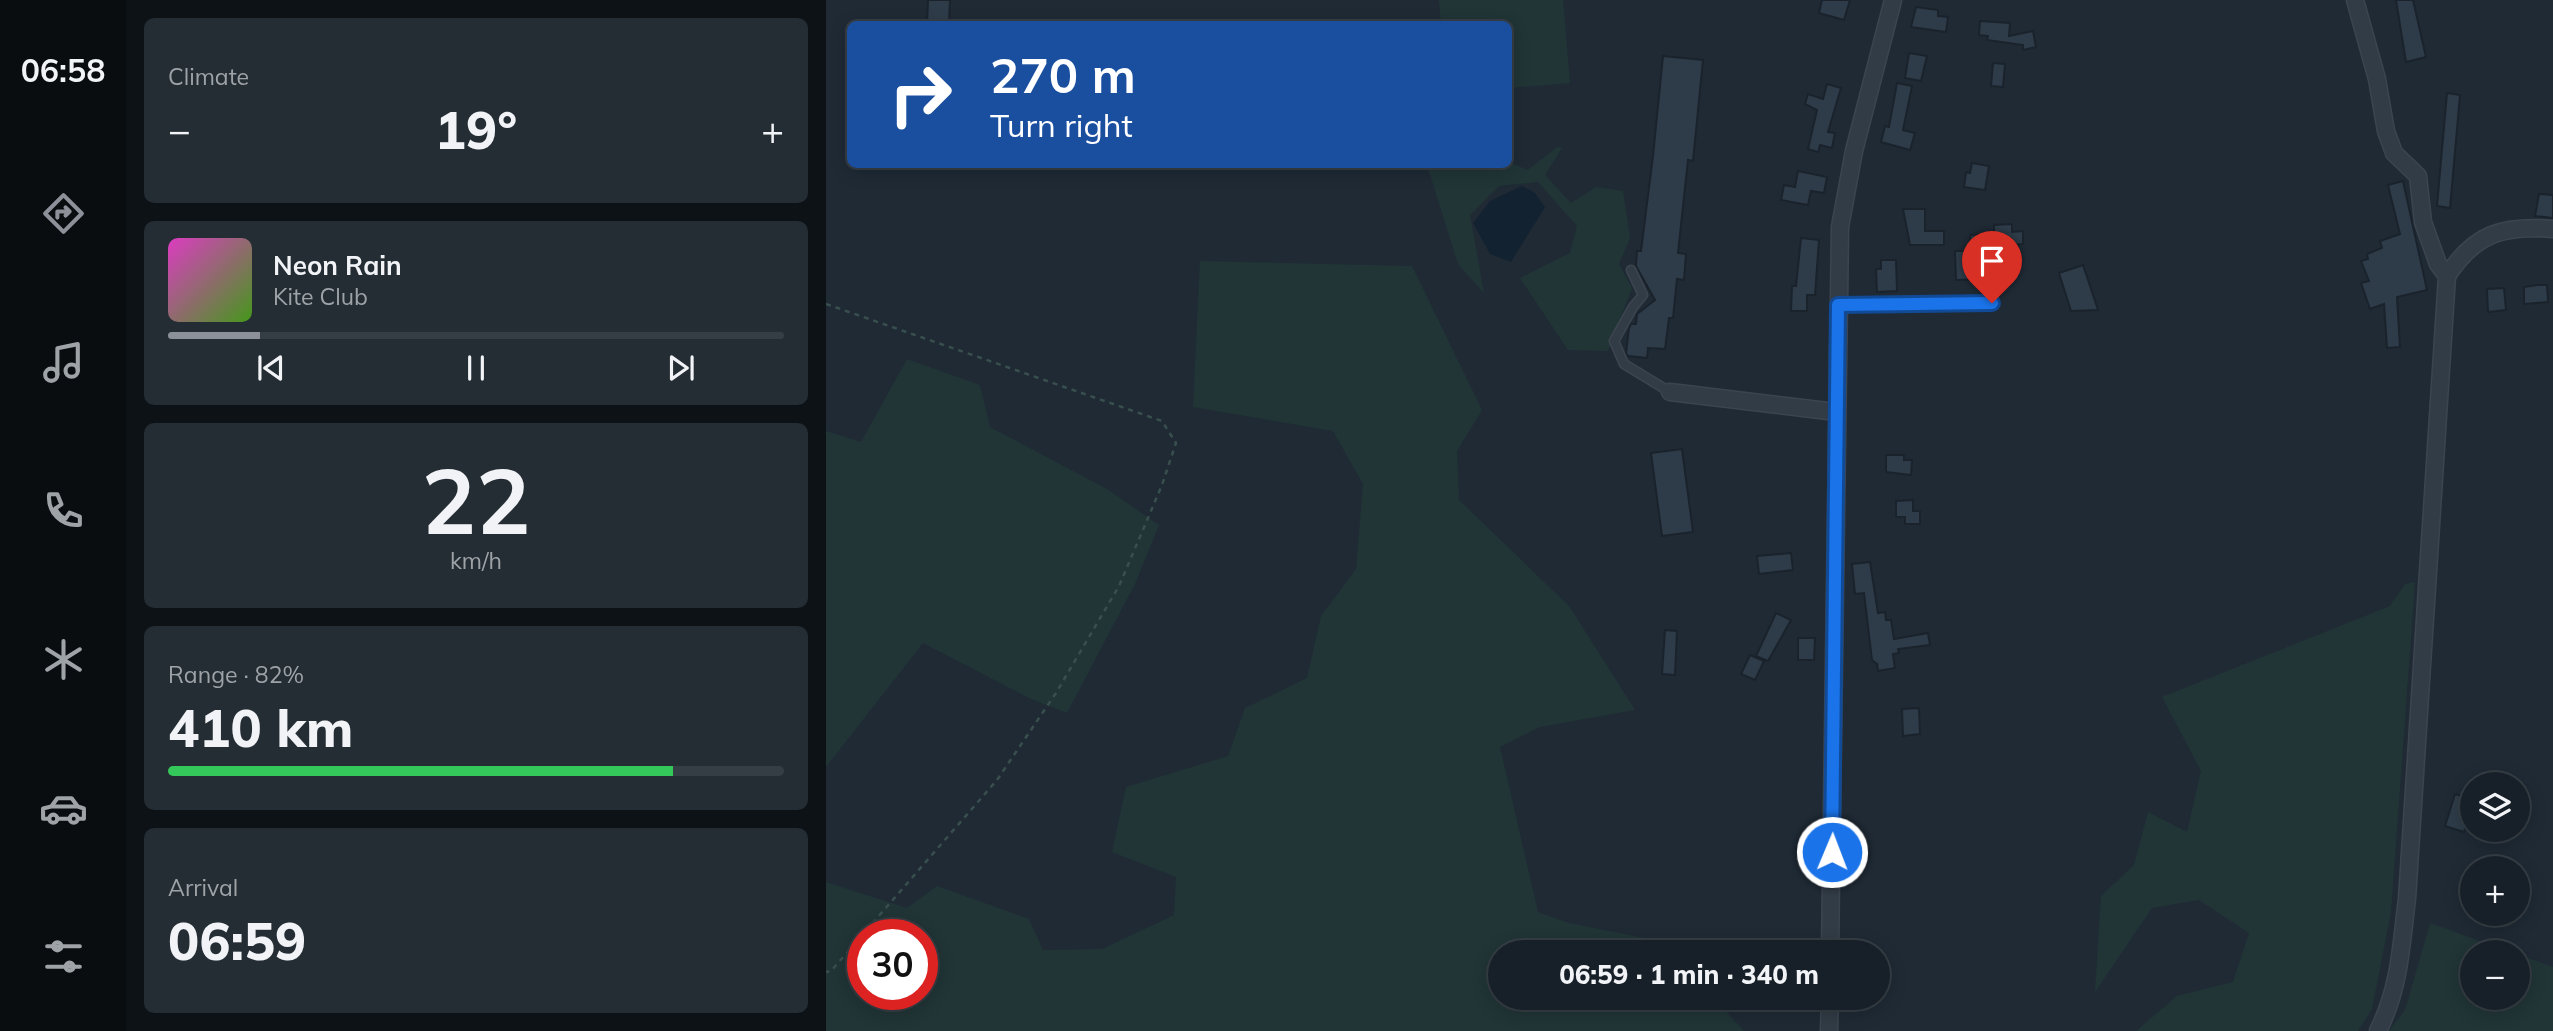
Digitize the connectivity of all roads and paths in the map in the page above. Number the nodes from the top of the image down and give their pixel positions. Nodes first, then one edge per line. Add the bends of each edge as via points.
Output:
1 (1893, 0) edge
2 (2355, 0) edge
3 (2553, 229) edge
4 (1631, 270) dead end
5 (2447, 276) junction
6 (1992, 303) dead end
7 (826, 304) edge
8 (1838, 305) junction
9 (1670, 392) joint
10 (1836, 412) junction
11 (1830, 940) edge
12 (826, 972) edge
13 (1830, 1010) edge
14 (1829, 1031) edge
15 (2378, 1031) edge

1 - 8 street via 1846,193 1840,227
2 - 5 street via 2386,131 2395,153 2417,176 2423,222
3 - 5 street via 2523,226 2496,232 2462,253
4 - 9 lane via 1643,295 1614,341 1624,364
5 - 15 street via 2407,899 2397,980
6 - 8 lane
7 - 12 path via 1162,421 1176,443 1119,586 1056,693 997,780
8 - 10 street
9 - 10 street
10 - 11 street
13 - 14 street

